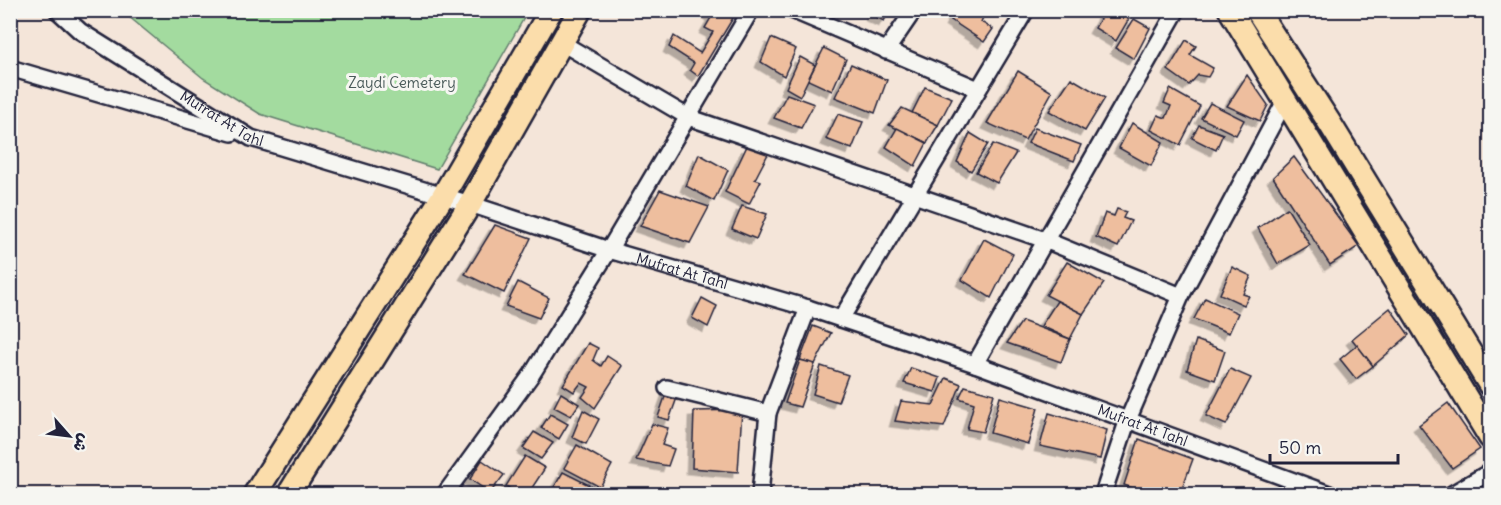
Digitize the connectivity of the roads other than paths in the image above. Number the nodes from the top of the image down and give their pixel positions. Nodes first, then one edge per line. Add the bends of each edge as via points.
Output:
1 (57, 10) edge
2 (551, 10) edge
3 (580, 10) edge
4 (751, 10) edge
5 (792, 10) edge
6 (914, 10) edge
7 (1026, 10) edge
8 (1178, 10) edge
9 (1230, 10) edge
10 (1257, 10) edge
11 (562, 43) junction
12 (886, 51) junction
13 (10, 68) edge
14 (978, 89) junction
15 (1285, 101) junction
16 (687, 117) junction
17 (250, 138) junction
18 (443, 196) junction
19 (914, 196) junction
20 (470, 204) junction
21 (1045, 240) junction
22 (609, 250) junction
23 (1181, 296) junction
24 (808, 308) junction
25 (841, 319) junction
26 (975, 364) junction
27 (1491, 385) edge
28 (667, 387) dead end
29 (768, 413) junction
30 (1127, 422) junction
31 (1491, 436) edge
32 (1491, 472) edge
33 (255, 495) edge
34 (289, 495) edge
35 (445, 495) edge
36 (760, 495) edge
37 (1103, 495) edge
38 (1329, 495) edge
39 (1452, 495) edge

1 - 17 street, Mufrat At Tahl via 80,31
2 - 18 main road
3 - 11 main road
4 - 16 street
5 - 12 street
6 - 12 street
7 - 14 street
8 - 21 street
9 - 15 main road
10 - 27 main road
11 - 16 street
11 - 20 main road
12 - 14 street
13 - 17 street
14 - 19 street
15 - 23 street
15 - 31 main road
16 - 19 street
16 - 22 street
17 - 18 street, Mufrat At Tahl
18 - 20 street, Mufrat At Tahl
18 - 33 main road
19 - 21 street
19 - 25 street
20 - 22 street, Mufrat At Tahl
20 - 34 main road
21 - 23 street
21 - 26 street
22 - 24 street, Mufrat At Tahl
22 - 35 street via 532,374
23 - 30 street
24 - 25 street, Mufrat At Tahl
24 - 29 street
25 - 26 street, Mufrat At Tahl
26 - 30 street, Mufrat At Tahl
28 - 29 street
29 - 36 street
30 - 37 street
30 - 38 street, Mufrat At Tahl
32 - 39 street

